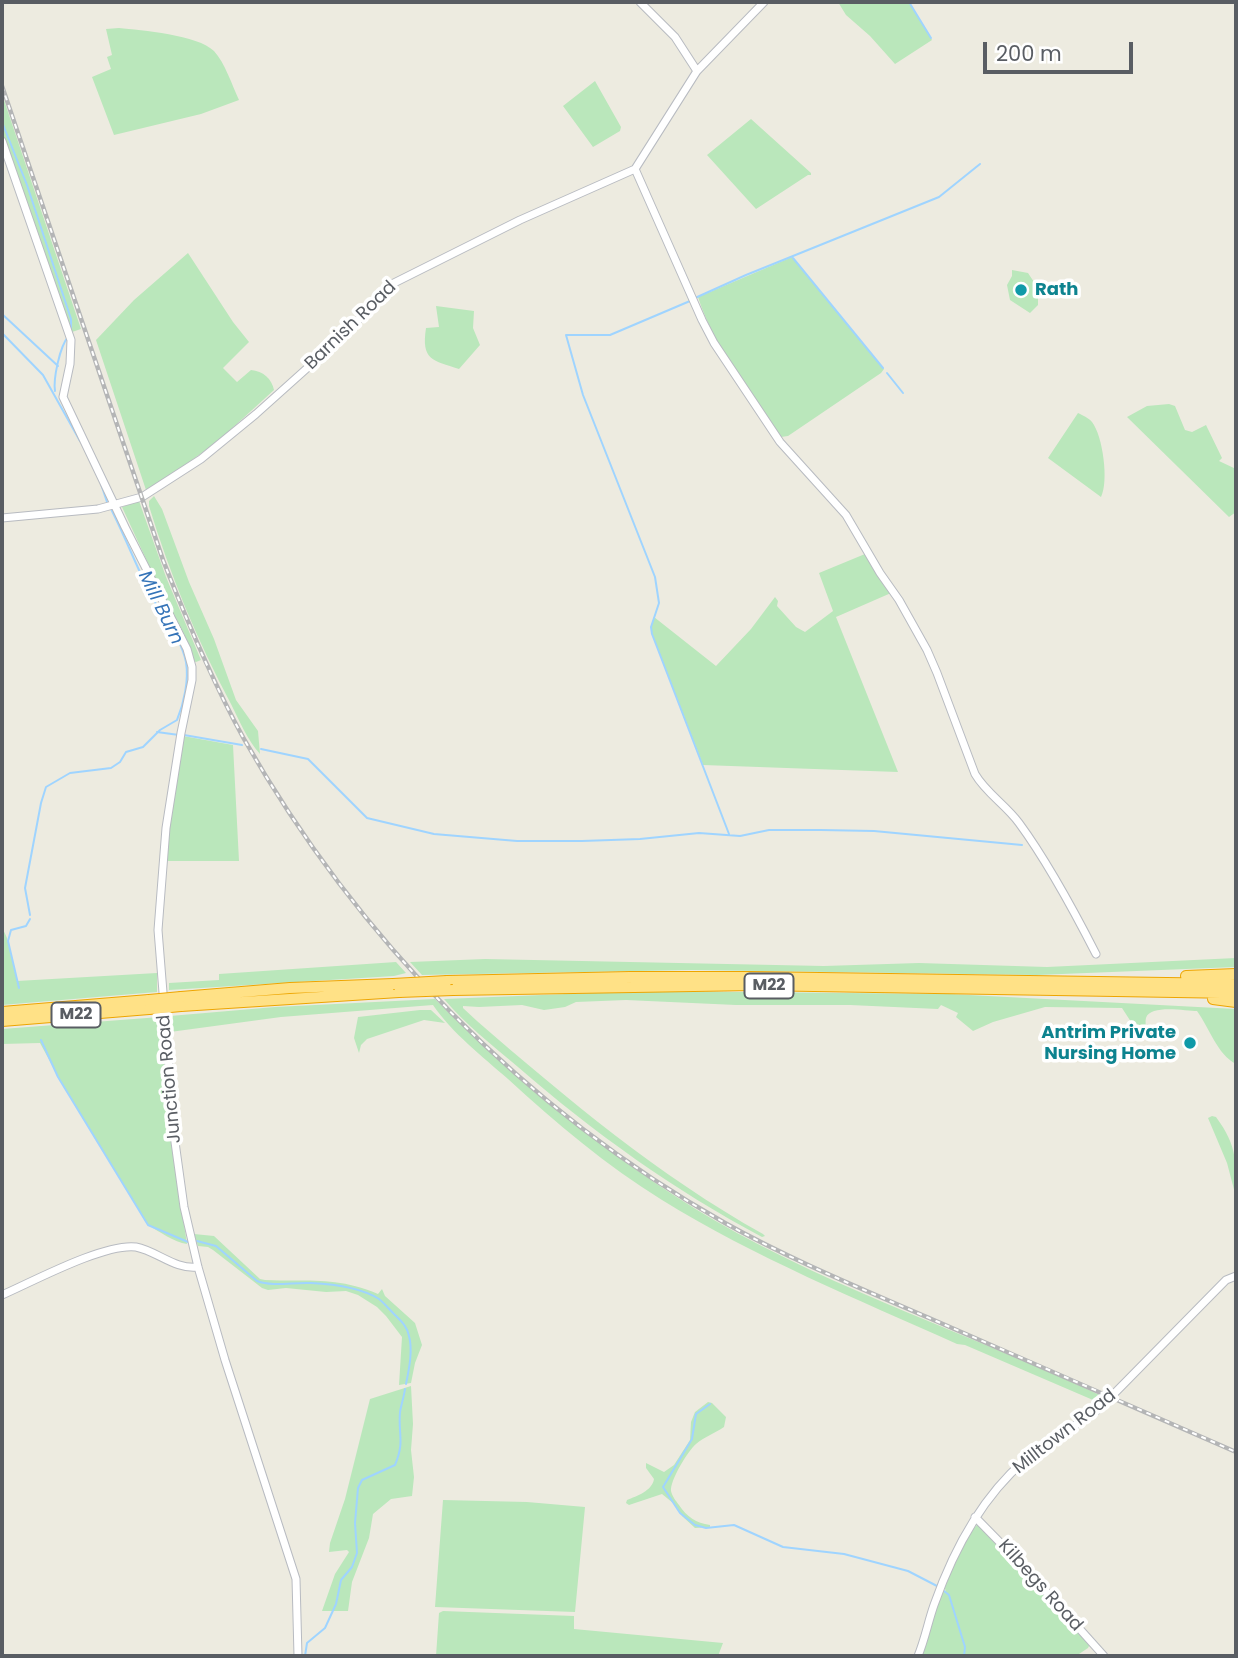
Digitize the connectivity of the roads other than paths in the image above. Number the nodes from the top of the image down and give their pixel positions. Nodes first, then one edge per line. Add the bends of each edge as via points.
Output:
1 (640, 2) edge
2 (764, 2) edge
3 (697, 71) junction
4 (2, 141) edge
5 (635, 169) junction
6 (111, 507) junction
7 (2, 518) edge
8 (1096, 954) dead end
9 (1236, 974) edge
10 (1033, 981) junction
11 (1236, 984) edge
12 (450, 986) junction
13 (1085, 991) junction
14 (1236, 993) edge
15 (1236, 1002) edge
16 (149, 1004) junction
17 (2, 1012) edge
18 (2, 1021) edge
19 (198, 1267) junction
20 (1236, 1276) edge
21 (2, 1295) edge
22 (975, 1517) junction
23 (298, 1656) edge
24 (918, 1656) edge
25 (1104, 1656) edge

1 - 3 street via 675,37
2 - 3 street
3 - 5 street
4 - 6 street, Junction Road via 71,341 63,397
5 - 6 street, Barnish Road via 401,279 310,367 201,459 142,497
5 - 8 street via 714,343 780,442 846,515 927,650 975,774 1031,840
6 - 7 street, Barnish Road
6 - 19 street, Junction Road via 187,649 192,667 165,838 158,930 176,1152
9 - 10 highway
10 - 11 highway, M22
10 - 12 highway, M22 via 657,977
12 - 13 highway, M22
12 - 16 highway, M22, bridge
13 - 14 highway, M22
13 - 15 highway
16 - 17 highway, M22
16 - 18 highway, M22
19 - 21 street via 127,1248 80,1260
19 - 23 street, Junction Road via 296,1578
20 - 22 street, Milltown Road via 1226,1280 1100,1408 1026,1459
22 - 24 street, Milltown Road via 941,1588
22 - 25 street, Kilbegs Road

